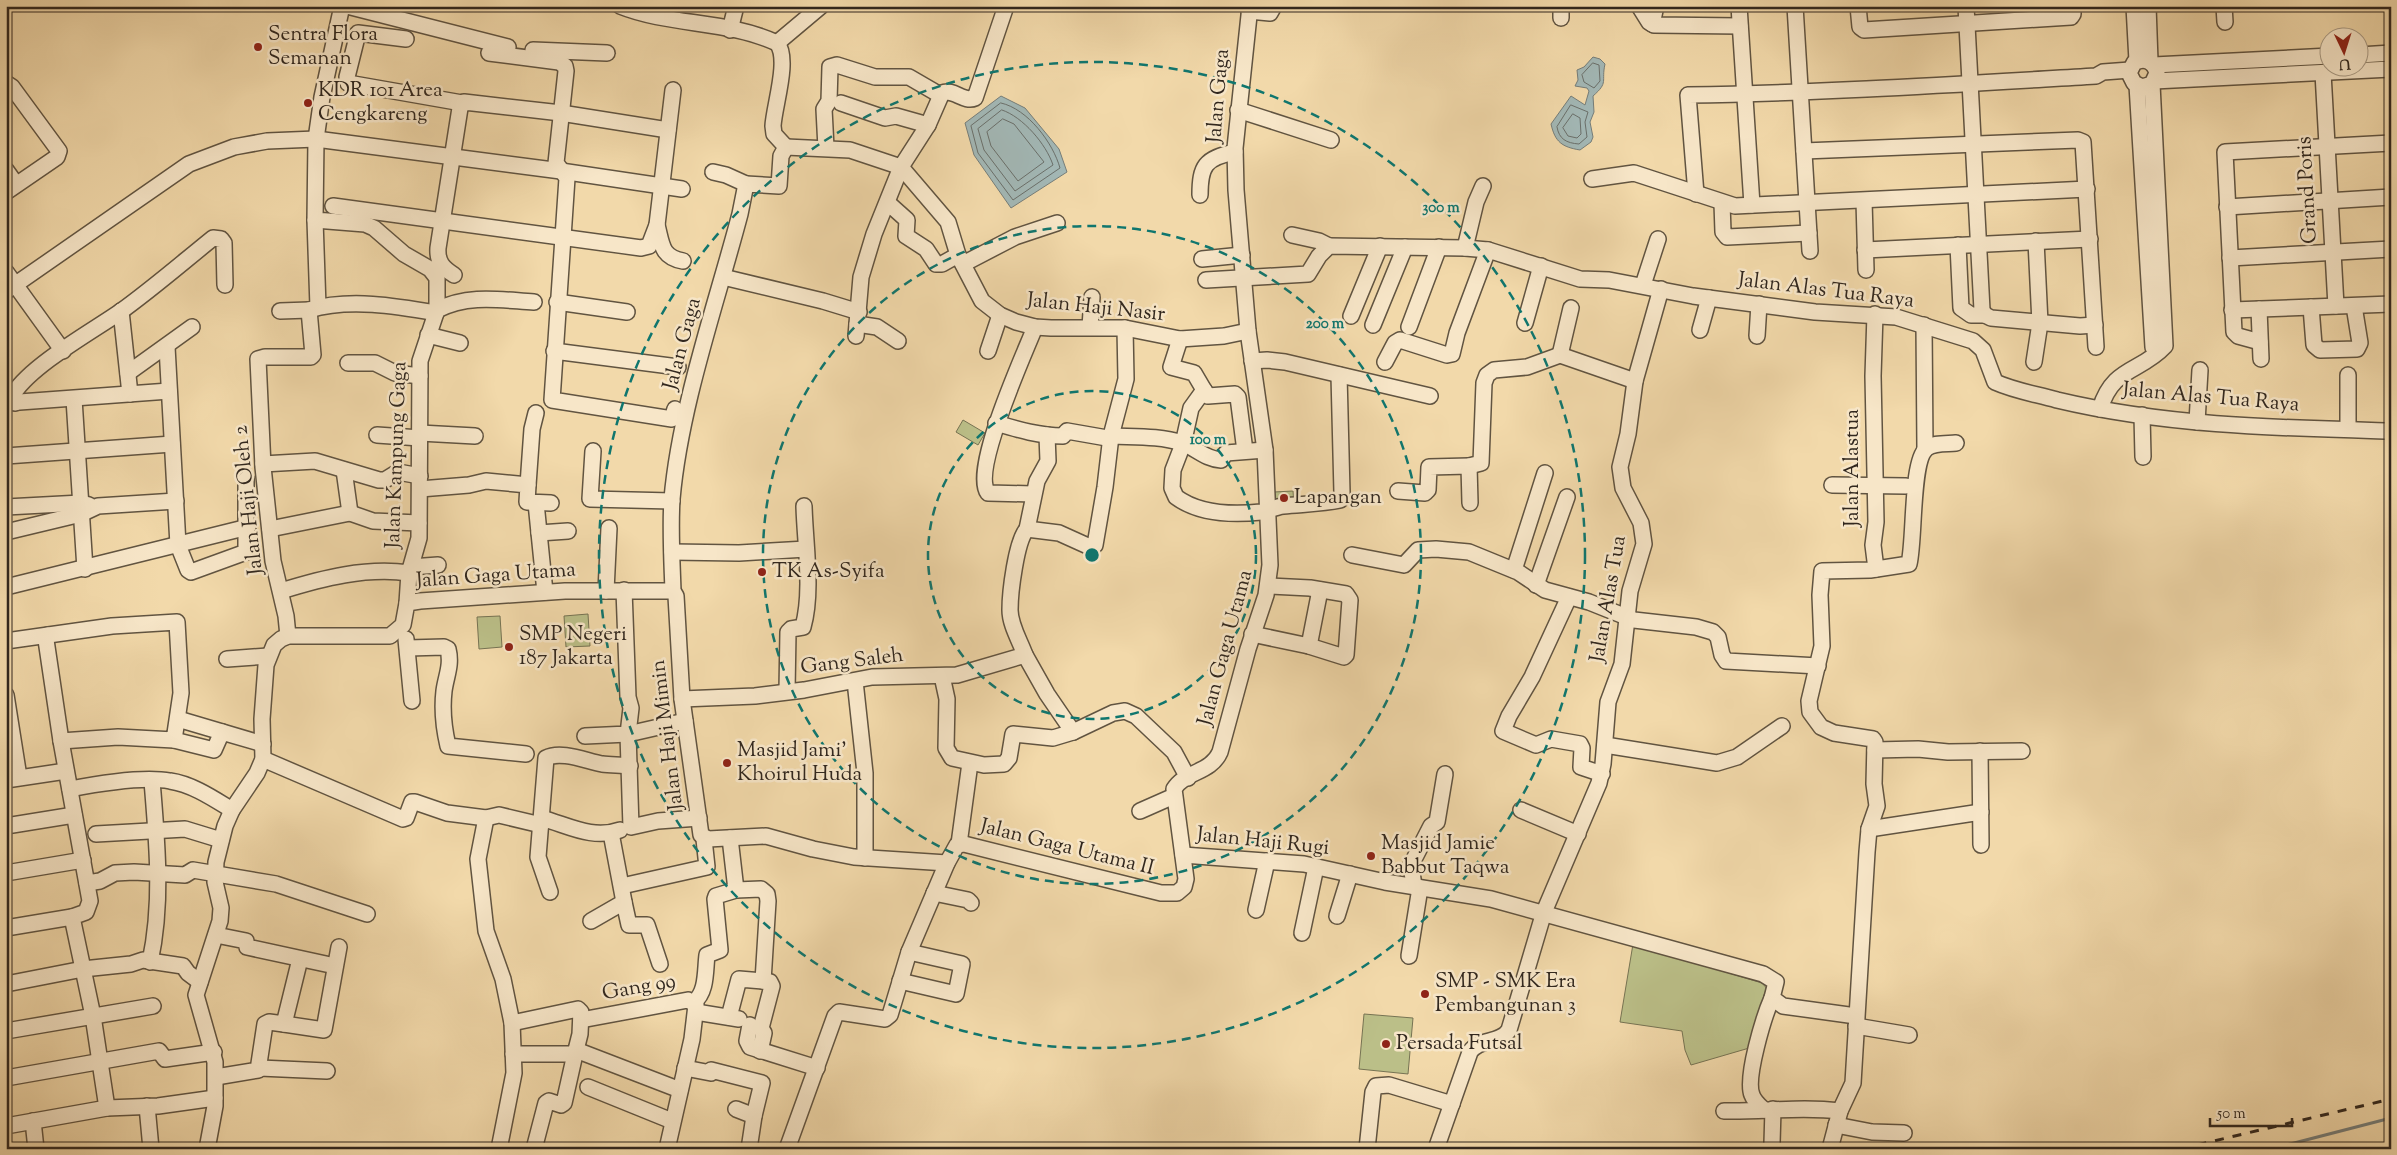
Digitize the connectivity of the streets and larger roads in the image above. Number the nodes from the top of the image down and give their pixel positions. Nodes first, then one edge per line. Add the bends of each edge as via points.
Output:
1 (342, 6) edge
2 (347, 6) edge
3 (736, 6) edge
4 (821, 6) edge
5 (1006, 6) edge
6 (1274, 6) edge
7 (1639, 6) edge
8 (1656, 6) edge
9 (1739, 6) edge
10 (1795, 6) edge
11 (1858, 6) edge
12 (1966, 6) edge
13 (2073, 6) edge
14 (2134, 6) edge
15 (2148, 6) edge
16 (2224, 6) edge
17 (630, 8) edge
18 (1249, 9) edge
19 (2225, 22) dead end
20 (1652, 24) junction
21 (1967, 24) junction
22 (1740, 26) junction
23 (730, 30) junction
24 (406, 39) dead end
25 (777, 43) junction
26 (489, 52) dead end
27 (607, 53) dead end
28 (2391, 53) edge
29 (2370, 54) edge
30 (2320, 57) edge
31 (2391, 69) edge
32 (2140, 70) junction
33 (2370, 70) edge
34 (2320, 72) edge
35 (2323, 78) edge
36 (2153, 82) junction
37 (6, 83) edge
38 (1970, 84) junction
39 (673, 90) dead end
40 (1801, 92) junction
41 (1745, 94) junction
42 (940, 95) junction
43 (462, 103) junction
44 (842, 103) dead end
45 (1238, 110) junction
46 (561, 114) junction
47 (928, 125) junction
48 (668, 130) junction
49 (316, 140) junction
50 (1331, 140) dead end
51 (2391, 143) edge
52 (1973, 146) junction
53 (2327, 146) junction
54 (786, 147) junction
55 (826, 148) junction
56 (1235, 152) junction
57 (1804, 152) junction
58 (452, 157) junction
59 (901, 167) junction
60 (6, 170) edge
61 (561, 171) junction
62 (713, 172) dead end
63 (1592, 179) dead end
64 (746, 184) junction
65 (662, 186) junction
66 (1483, 186) dead end
67 (11, 188) edge
68 (682, 189) dead end
69 (2087, 189) junction
70 (1236, 190) joint
71 (1696, 194) junction
72 (1200, 195) dead end
73 (1976, 195) junction
74 (2391, 197) edge
75 (2330, 200) junction
76 (1864, 201) junction
77 (1807, 202) junction
78 (1722, 203) junction
79 (888, 204) junction
80 (1752, 205) junction
81 (334, 206) dead end
82 (2227, 207) junction
83 (316, 220) junction
84 (442, 221) junction
85 (1057, 223) dead end
86 (656, 225) junction
87 (1809, 233) junction
88 (1292, 235) dead end
89 (563, 238) junction
90 (1658, 239) dead end
91 (2090, 239) junction
92 (2036, 241) junction
93 (1978, 244) junction
94 (1329, 246) junction
95 (1380, 246) junction
96 (1958, 246) junction
97 (1405, 247) junction
98 (1439, 247) junction
99 (1465, 248) junction
100 (2391, 249) edge
101 (1488, 250) junction
102 (1810, 250) dead end
103 (1865, 250) junction
104 (2333, 252) junction
105 (1242, 255) junction
106 (2230, 258) junction
107 (1202, 259) dead end
108 (961, 260) junction
109 (683, 261) dead end
110 (1541, 266) junction
111 (1866, 270) dead end
112 (454, 275) dead end
113 (723, 277) junction
114 (1244, 278) junction
115 (1206, 280) dead end
116 (9, 282) edge
117 (225, 285) dead end
118 (1642, 285) junction
119 (1661, 289) junction
120 (1092, 297) dead end
121 (1709, 298) junction
122 (534, 302) dead end
123 (557, 302) junction
124 (1760, 304) junction
125 (2391, 304) edge
126 (2336, 306) junction
127 (2354, 306) junction
128 (2311, 307) junction
129 (314, 308) junction
130 (1570, 308) dead end
131 (2259, 309) junction
132 (2232, 310) junction
133 (121, 311) junction
134 (437, 311) junction
135 (280, 312) dead end
136 (627, 312) dead end
137 (1875, 314) junction
138 (1000, 315) junction
139 (1985, 315) junction
140 (1351, 316) dead end
141 (1525, 323) dead end
142 (2040, 323) junction
143 (857, 324) junction
144 (1373, 325) dead end
145 (1924, 325) junction
146 (2095, 325) junction
147 (192, 327) dead end
148 (1035, 327) junction
149 (1409, 327) dead end
150 (1090, 328) junction
151 (1125, 328) junction
152 (1700, 330) dead end
153 (1248, 331) junction
154 (428, 335) junction
155 (1757, 336) dead end
156 (1180, 339) junction
157 (898, 341) dead end
158 (2260, 342) junction
159 (460, 343) dead end
160 (167, 346) junction
161 (2096, 347) dead end
162 (2159, 350) junction
163 (63, 351) junction
164 (554, 351) junction
165 (988, 351) dead end
166 (1560, 355) junction
167 (2261, 359) dead end
168 (1252, 361) junction
169 (1385, 362) dead end
170 (2034, 362) dead end
171 (348, 363) dead end
172 (678, 367) dead end
173 (2200, 370) dead end
174 (128, 373) junction
175 (1339, 375) junction
176 (2348, 375) dead end
177 (420, 376) junction
178 (1635, 381) junction
179 (1204, 390) junction
180 (169, 391) junction
181 (130, 394) junction
182 (1430, 396) dead end
183 (74, 399) junction
184 (11, 403) edge
185 (2100, 409) junction
186 (536, 413) dead end
187 (2142, 416) junction
188 (672, 419) dead end
189 (2197, 422) junction
190 (996, 423) junction
191 (2348, 429) junction
192 (2391, 431) edge
193 (377, 434) dead end
194 (420, 435) junction
195 (1047, 435) junction
196 (475, 436) dead end
197 (1110, 436) junction
198 (1956, 443) dead end
199 (172, 444) junction
200 (1183, 444) junction
201 (1925, 449) junction
202 (1265, 450) junction
203 (77, 451) junction
204 (593, 451) dead end
205 (1245, 452) junction
206 (6, 456) edge
207 (2143, 457) dead end
208 (263, 464) junction
209 (1469, 466) junction
210 (344, 470) junction
211 (1545, 473) dead end
212 (246, 479) dead end
213 (420, 483) junction
214 (528, 485) junction
215 (1832, 485) dead end
216 (1874, 485) junction
217 (1906, 486) dead end
218 (1398, 491) dead end
219 (1034, 494) junction
220 (1567, 497) dead end
221 (176, 501) junction
222 (672, 501) junction
223 (1470, 503) dead end
224 (804, 506) dead end
225 (6, 507) edge
226 (81, 508) junction
227 (1269, 510) junction
228 (350, 513) junction
229 (419, 523) junction
230 (248, 527) junction
231 (609, 528) dead end
232 (270, 529) junction
233 (1027, 529) junction
234 (568, 531) dead end
235 (6, 532) edge
236 (539, 533) junction
237 (178, 545) junction
238 (806, 549) junction
239 (672, 552) junction
240 (1352, 554) dead end
241 (438, 565) dead end
242 (85, 569) junction
243 (1876, 569) junction
244 (410, 570) junction
245 (1514, 570) junction
246 (1536, 585) junction
247 (1268, 586) junction
248 (6, 587) edge
249 (606, 590) junction
250 (624, 590) junction
251 (1320, 590) junction
252 (281, 591) junction
253 (673, 591) junction
254 (544, 592) junction
255 (1569, 598) junction
256 (407, 603) junction
257 (1627, 616) junction
258 (403, 626) junction
259 (1252, 634) junction
260 (288, 636) junction
261 (46, 637) junction
262 (6, 642) edge
263 (1309, 646) junction
264 (408, 648) junction
265 (1025, 655) junction
266 (268, 656) junction
267 (227, 658) dead end
268 (1818, 666) junction
269 (942, 676) junction
270 (855, 681) junction
271 (787, 692) junction
272 (6, 695) edge
273 (682, 699) junction
274 (412, 701) dead end
275 (178, 719) junction
276 (685, 720) junction
277 (1782, 726) dead end
278 (9, 732) edge
279 (222, 732) junction
280 (1072, 732) junction
281 (628, 734) junction
282 (585, 736) dead end
283 (174, 740) junction
284 (61, 741) junction
285 (1605, 745) junction
286 (1875, 750) junction
287 (263, 751) junction
288 (1980, 751) junction
289 (2022, 752) dead end
290 (526, 754) dead end
291 (970, 763) junction
292 (630, 766) junction
293 (66, 771) junction
294 (1445, 774) dead end
295 (1602, 774) junction
296 (12, 778) edge
297 (1188, 778) junction
298 (152, 780) junction
299 (70, 789) junction
300 (1174, 796) junction
301 (232, 810) junction
302 (1521, 810) dead end
303 (1140, 811) dead end
304 (1981, 812) junction
305 (74, 815) junction
306 (486, 818) junction
307 (698, 818) junction
308 (541, 822) junction
309 (6, 826) edge
310 (631, 827) junction
311 (157, 829) junction
312 (1870, 829) junction
313 (611, 833) junction
314 (96, 834) dead end
315 (1578, 834) junction
316 (704, 838) junction
317 (730, 838) junction
318 (221, 840) junction
319 (959, 844) junction
320 (1981, 845) dead end
321 (1183, 854) junction
322 (865, 858) junction
323 (83, 860) junction
324 (1267, 861) junction
325 (947, 863) junction
326 (1316, 866) junction
327 (6, 873) edge
328 (158, 873) junction
329 (214, 874) junction
330 (1350, 874) junction
331 (87, 883) junction
332 (622, 886) junction
333 (1417, 887) junction
334 (736, 890) junction
335 (550, 892) dead end
336 (934, 893) junction
337 (624, 902) junction
338 (971, 904) dead end
339 (1256, 910) dead end
340 (1544, 912) junction
341 (367, 914) dead end
342 (1337, 916) dead end
343 (72, 917) junction
344 (592, 921) dead end
345 (6, 928) edge
346 (1302, 933) dead end
347 (216, 934) junction
348 (339, 947) dead end
349 (909, 952) junction
350 (1409, 956) dead end
351 (300, 959) junction
352 (150, 962) junction
353 (660, 964) dead end
354 (335, 966) junction
355 (83, 969) junction
356 (763, 981) junction
357 (900, 981) junction
358 (200, 982) junction
359 (6, 984) edge
360 (1772, 998) junction
361 (153, 1006) dead end
362 (695, 1008) junction
363 (93, 1016) junction
364 (730, 1017) junction
365 (581, 1020) junction
366 (1856, 1021) junction
367 (512, 1023) junction
368 (284, 1024) junction
369 (756, 1026) junction
370 (6, 1031) edge
371 (1909, 1035) dead end
372 (214, 1052) junction
373 (576, 1052) junction
374 (513, 1054) junction
375 (101, 1062) junction
376 (260, 1068) junction
377 (684, 1068) junction
378 (816, 1068) junction
379 (327, 1071) dead end
380 (216, 1077) junction
381 (6, 1078) edge
382 (588, 1087) dead end
383 (680, 1090) junction
384 (215, 1098) junction
385 (1452, 1104) junction
386 (147, 1106) junction
387 (107, 1108) junction
388 (736, 1109) dead end
389 (1768, 1110) junction
390 (1724, 1111) dead end
391 (754, 1116) junction
392 (1838, 1118) junction
393 (33, 1121) junction
394 (672, 1121) junction
395 (6, 1126) edge
396 (1904, 1133) dead end
397 (1772, 1142) dead end
398 (791, 1148) edge
399 (36, 1149) edge
400 (151, 1149) edge
401 (207, 1149) edge
402 (499, 1149) edge
403 (534, 1149) edge
404 (668, 1149) edge
405 (748, 1149) edge
406 (1368, 1149) edge
407 (1436, 1149) edge
408 (1830, 1149) edge

1 - 49 street
2 - 27 street via 514,48
3 - 23 street
4 - 25 street
5 - 42 street via 975,98 970,100 948,92
6 - 18 street via 1270,13
7 - 20 street
8 - 20 street
9 - 22 street
10 - 40 street
11 - 21 street via 1860,27 1864,30
12 - 21 street
13 - 21 street via 2071,17
14 - 32 street
15 - 32 street
16 - 19 street
17 - 23 street
18 - 45 street, Jalan Gaga
20 - 22 street
21 - 38 street
22 - 41 street
23 - 25 street
24 - 43 street via 358,33 348,83
25 - 54 street via 781,47 782,60 773,126 774,134
26 - 46 street via 559,62 565,66
28 - 29 street
30 - 32 street
31 - 33 street
32 - 36 street via 2157,73
32 - 38 street
32 - 162 street via 2153,347
34 - 36 street
35 - 53 street, Grand Poris
36 - 162 street via 2165,346
37 - 67 street via 59,151 57,156
38 - 40 street
38 - 52 street
39 - 48 street
40 - 41 street
40 - 57 street
41 - 71 street via 1688,95
41 - 80 street
42 - 47 street
42 - 55 street via 909,77 875,77 833,66 830,68 829,100 824,109
43 - 46 street via 467,101
43 - 58 street
44 - 47 street via 885,118 896,116
45 - 50 street
45 - 56 street, Jalan Gaga
46 - 48 street
46 - 61 street via 556,163
47 - 59 street
48 - 65 street
49 - 58 street
49 - 83 street
49 - 116 street via 267,140 234,147 189,164
51 - 53 street
52 - 57 street
52 - 69 street via 2078,140 2084,146
52 - 73 street
53 - 75 street, Grand Poris
53 - 82 street via 2226,152
54 - 55 street
54 - 64 street via 781,156 779,186
55 - 59 street via 850,150
56 - 70 street, Jalan Gaga
56 - 72 street via 1225,154 1204,167 1200,175
57 - 77 street
58 - 61 street
58 - 84 street
59 - 79 street
59 - 108 street, Jalan Haji Nasir via 948,222
60 - 67 street
61 - 65 street
61 - 89 street via 567,178
62 - 64 street
63 - 71 street via 1634,173
64 - 113 street, Jalan Gaga
65 - 68 street
65 - 86 street
66 - 99 street
69 - 73 street
69 - 91 street
70 - 105 street, Jalan Gaga Utama
71 - 78 street
73 - 76 street
73 - 93 street
74 - 75 street
75 - 82 street
75 - 104 street, Grand Poris
76 - 77 street
76 - 103 street
77 - 80 street
77 - 87 street
78 - 80 street
78 - 87 street via 1723,232 1727,237
79 - 108 street via 907,220 906,236 926,249 936,264
79 - 143 street via 874,234 861,277
81 - 84 street
82 - 106 street
83 - 129 street
83 - 134 street, Jalan Kampung Gaga via 365,224 404,254 422,263 433,272 438,286
84 - 89 street
84 - 112 street via 438,258 443,268
85 - 108 street
86 - 89 street via 648,246 641,248
86 - 109 street via 666,254 671,259
87 - 102 street
88 - 94 street, Jalan Alas Tua Raya
89 - 123 street
90 - 118 street
91 - 92 street
91 - 146 street
92 - 93 street
92 - 142 street
93 - 96 street
93 - 139 street
94 - 95 street, Jalan Alas Tua Raya
94 - 114 street via 1308,274
95 - 97 street, Jalan Alas Tua Raya
95 - 140 street
96 - 103 street
96 - 139 street via 1961,308 1971,315
97 - 98 street, Jalan Alas Tua Raya
97 - 144 street
98 - 99 street, Jalan Alas Tua Raya
98 - 149 street
99 - 101 street, Jalan Alas Tua Raya
100 - 104 street
101 - 110 street, Jalan Alas Tua Raya
101 - 169 street via 1452,354 1446,355 1400,340
103 - 111 street
104 - 106 street
104 - 126 street, Grand Poris
105 - 107 street
105 - 114 street, Jalan Gaga Utama
106 - 132 street
108 - 138 street, Jalan Haji Nasir via 982,301
110 - 118 street, Jalan Alas Tua Raya via 1580,279
110 - 141 street
113 - 143 street via 823,301
113 - 222 street, Jalan Gaga via 686,417
114 - 115 street
114 - 153 street, Jalan Gaga Utama
116 - 163 street
117 - 133 street via 224,243 213,238
118 - 119 street, Jalan Alas Tua Raya
119 - 121 street, Jalan Alas Tua Raya
119 - 178 street, Jalan Alas Tua
120 - 150 street
121 - 124 street, Jalan Alas Tua Raya
121 - 152 street
122 - 134 street via 476,298 458,301
123 - 136 street
123 - 164 street
124 - 137 street, Jalan Alas Tua Raya via 1816,312
124 - 155 street
125 - 127 street
126 - 127 street
126 - 128 street
127 - 128 street via 2360,343 2357,348 2320,350 2314,345
128 - 131 street
129 - 134 street via 355,304
129 - 135 street
129 - 208 street, Jalan Haji Oleh 2 via 311,357 258,359
130 - 166 street
131 - 132 street
131 - 158 street
132 - 158 street via 2235,335
133 - 163 street
133 - 174 street
134 - 154 street, Jalan Kampung Gaga
137 - 145 street, Jalan Alas Tua Raya
137 - 216 street, Jalan Alastua
138 - 148 street, Jalan Haji Nasir
138 - 165 street
139 - 142 street
142 - 146 street
142 - 170 street
143 - 157 street via 877,327
145 - 185 street, Jalan Alas Tua Raya via 1978,344 1995,382
145 - 201 street
146 - 161 street
147 - 160 street
148 - 150 street, Jalan Haji Nasir
148 - 190 street
150 - 151 street, Jalan Haji Nasir
151 - 156 street, Jalan Haji Nasir
151 - 197 street via 1126,379
153 - 156 street, Jalan Haji Nasir
153 - 168 street, Jalan Gaga Utama
154 - 159 street
154 - 177 street, Jalan Kampung Gaga via 420,361
156 - 179 street via 1171,367 1194,373
158 - 167 street
160 - 174 street
160 - 180 street
162 - 185 street via 2150,360 2128,370 2111,384
163 - 184 street via 19,385
164 - 172 street
164 - 188 street via 552,400
166 - 178 street
166 - 209 street via 1527,367 1494,370 1487,375 1481,463
168 - 175 street via 1285,362
168 - 202 street, Jalan Gaga Utama
171 - 177 street via 375,363 396,373
173 - 189 street
174 - 181 street
175 - 182 street
175 - 227 street via 1342,498
176 - 191 street
177 - 194 street, Jalan Kampung Gaga
178 - 257 street, Jalan Alas Tua via 1620,472 1623,488 1641,523 1644,538
179 - 200 street via 1191,408
179 - 205 street via 1208,396 1235,394 1238,397
180 - 181 street
180 - 199 street
181 - 183 street
183 - 184 street
183 - 203 street
185 - 187 street, Jalan Alas Tua Raya
186 - 214 street
187 - 189 street, Jalan Alas Tua Raya
187 - 207 street
189 - 191 street, Jalan Alas Tua Raya
190 - 195 street
190 - 219 street via 984,482 986,492
191 - 192 street, Jalan Alas Tua Raya
193 - 194 street
194 - 196 street
194 - 213 street, Jalan Kampung Gaga
195 - 197 street via 1064,436 1067,431
195 - 219 street via 1048,461
197 - 200 street
197 - 233 street via 1095,545 1090,547 1059,533
198 - 201 street via 1932,445
199 - 203 street
199 - 221 street
200 - 205 street via 1210,459 1220,460 1225,454
200 - 227 street via 1174,470 1172,488 1176,497 1194,508 1231,513
201 - 243 street via 1917,466 1914,537 1909,564
202 - 205 street
202 - 227 street, Jalan Gaga Utama
203 - 206 street
203 - 226 street
204 - 222 street via 590,499
208 - 210 street via 315,461
208 - 232 street, Jalan Haji Oleh 2
209 - 218 street via 1429,467 1428,490 1425,493
209 - 223 street
210 - 213 street via 382,481 398,472
210 - 228 street
211 - 245 street
212 - 230 street
213 - 214 street via 469,485 486,481
213 - 229 street, Jalan Kampung Gaga
214 - 236 street via 527,502 544,503
215 - 216 street
216 - 217 street
216 - 243 street, Jalan Alastua
219 - 233 street
220 - 246 street
221 - 226 street
221 - 237 street
222 - 239 street, Jalan Gaga
224 - 238 street
225 - 226 street
226 - 235 street
226 - 242 street
227 - 247 street, Jalan Gaga Utama
228 - 229 street via 373,521
228 - 232 street
229 - 244 street, Jalan Kampung Gaga
230 - 237 street
230 - 237 street via 246,552 190,572 184,566
231 - 249 street
232 - 252 street, Jalan Haji Oleh 2
233 - 265 street via 1022,534 1016,558 1010,610
234 - 236 street
236 - 254 street
237 - 242 street
238 - 239 street
238 - 271 street via 804,625 788,632
239 - 253 street, Jalan Gaga
240 - 245 street via 1404,565 1418,550 1469,552
241 - 244 street
242 - 248 street
243 - 268 street via 1822,571 1822,646
244 - 252 street via 377,570 324,579
244 - 256 street, Jalan Kampung Gaga
245 - 246 street
246 - 255 street
247 - 251 street
247 - 259 street, Jalan Gaga Utama
249 - 250 street, Jalan Gaga Utama
249 - 254 street, Jalan Gaga Utama
250 - 253 street, Jalan Gaga Utama
250 - 281 street via 630,708
251 - 263 street
251 - 263 street via 1349,596 1346,655
252 - 260 street, Jalan Haji Oleh 2
253 - 273 street, Jalan Haji Mimin via 676,596
254 - 256 street, Jalan Gaga Utama
255 - 257 street
255 - 295 street via 1503,731 1536,745 1551,739 1580,744 1581,767
256 - 258 street, Jalan Gaga Utama
257 - 268 street via 1634,620 1714,632 1726,661
257 - 285 street, Jalan Alas Tua via 1622,664 1608,702
258 - 260 street via 388,636
258 - 264 street
259 - 263 street
259 - 297 street, Jalan Gaga Utama via 1220,752 1213,763
260 - 266 street via 278,640
261 - 262 street
261 - 275 street via 112,626 176,622 181,693
261 - 284 street
264 - 274 street
264 - 290 street via 444,647 448,650 450,664 444,708 448,746
265 - 269 street, Gang Saleh via 976,671
265 - 280 street
266 - 267 street
266 - 287 street via 262,719
268 - 286 street via 1809,701 1812,717 1821,727 1834,732 1870,737 1875,742
269 - 270 street, Gang Saleh via 889,676
269 - 291 street via 947,699 947,752 952,758
270 - 271 street, Gang Saleh
270 - 322 street via 865,773
271 - 273 street, Gang Saleh
272 - 278 street
273 - 276 street, Jalan Haji Mimin
275 - 279 street
275 - 283 street
276 - 281 street
276 - 307 street, Jalan Haji Mimin
277 - 285 street via 1737,757 1717,763
278 - 296 street
279 - 283 street via 214,750
279 - 287 street
280 - 291 street via 1047,739 1016,732 1012,736 1010,758 1004,764
280 - 297 street via 1113,713 1131,713 1174,752
281 - 282 street
281 - 292 street
283 - 284 street via 118,737
284 - 293 street
285 - 295 street, Jalan Alas Tua
286 - 288 street
286 - 312 street via 1877,806
287 - 301 street via 257,773
287 - 306 street via 403,819 414,802 440,811
288 - 289 street
288 - 304 street
291 - 319 street
292 - 308 street via 569,756 548,756 544,760
292 - 310 street
293 - 296 street
293 - 299 street
294 - 333 street via 1437,822 1431,826 1411,865
295 - 315 street, Jalan Alas Tua
297 - 300 street, Jalan Gaga Utama via 1176,785
298 - 299 street
298 - 301 street via 185,785
298 - 311 street
299 - 305 street
300 - 303 street
300 - 321 street
301 - 318 street
302 - 315 street
304 - 312 street
304 - 320 street
305 - 309 street
305 - 323 street
306 - 308 street via 498,815
306 - 367 street via 478,859 486,931 503,979
307 - 310 street via 658,820
307 - 316 street, Jalan Haji Mimin
308 - 313 street via 560,822 582,832
308 - 335 street via 538,857
310 - 313 street
311 - 314 street
311 - 318 street via 195,830
311 - 328 street
312 - 366 street
313 - 332 street
315 - 340 street, Jalan Alas Tua
316 - 317 street
316 - 332 street, Jalan Haji Mimin via 707,866
317 - 322 street via 766,836
317 - 334 street
318 - 329 street
319 - 321 street, Jalan Gaga Utama II via 1173,894 1182,890 1186,883
319 - 325 street, Jalan Gaga Utama II
321 - 324 street, Jalan Haji Rugi
322 - 325 street
323 - 327 street
323 - 331 street
324 - 326 street, Jalan Haji Rugi
324 - 339 street
325 - 336 street, Jalan Gaga Utama II
326 - 330 street, Jalan Haji Rugi
326 - 346 street
328 - 329 street via 185,875 193,870
328 - 331 street via 115,874
328 - 352 street via 156,937
329 - 341 street via 276,884
329 - 347 street via 221,908
330 - 333 street, Jalan Haji Rugi
330 - 342 street
331 - 343 street via 89,906 82,915
332 - 337 street
333 - 340 street, Jalan Haji Rugi via 1468,894
333 - 350 street
334 - 356 street via 762,889 767,894
334 - 362 street via 716,896 720,950 707,955 702,990
336 - 338 street via 968,900
336 - 349 street, Jalan Gaga Utama II
337 - 344 street
337 - 353 street via 629,925 647,925
340 - 360 street, Jalan Haji Rugi via 1763,974 1776,982
340 - 385 street, Jalan Alas Tua via 1509,1030 1502,1037 1477,1044 1472,1049
343 - 345 street
343 - 355 street
347 - 351 street via 246,941 247,947
347 - 358 street
348 - 354 street
349 - 357 street, Jalan Gaga Utama II
349 - 357 street via 962,964 956,994
351 - 354 street
351 - 368 street
352 - 355 street via 143,960
352 - 358 street via 183,966
354 - 368 street via 324,1030
355 - 359 street
355 - 363 street
356 - 364 street via 739,979
356 - 369 street via 770,982 772,986
357 - 378 street, Jalan Gaga Utama II via 885,1020 839,1012
358 - 372 street via 197,999
360 - 366 street via 1783,1006
360 - 389 street via 1764,1015 1750,1088 1754,1099
361 - 363 street
362 - 364 street, Gang 99
362 - 365 street, Gang 99 via 688,1000
362 - 377 street
363 - 370 street
363 - 375 street
364 - 369 street, Gang 99
365 - 367 street via 578,1009
365 - 373 street
366 - 371 street
366 - 392 street via 1853,1083
367 - 374 street
368 - 376 street via 265,1024
369 - 378 street via 764,1033 760,1051
372 - 375 street via 165,1059 159,1051
372 - 380 street
373 - 374 street
373 - 383 street
373 - 403 street via 564,1103 546,1103
374 - 402 street via 514,1081
375 - 381 street
375 - 387 street
376 - 379 street
376 - 380 street via 255,1072
377 - 383 street
377 - 391 street via 711,1073 711,1070 722,1071 762,1083
378 - 398 street, Jalan Gaga Utama II
380 - 384 street
382 - 394 street
383 - 394 street
384 - 386 street
384 - 401 street
385 - 406 street via 1389,1085 1376,1086
385 - 407 street, Jalan Alas Tua
386 - 387 street
386 - 400 street
387 - 393 street
388 - 391 street
389 - 390 street
389 - 392 street via 1812,1107
389 - 397 street
391 - 405 street
392 - 396 street via 1872,1132
392 - 408 street
393 - 395 street
393 - 399 street
394 - 404 street

